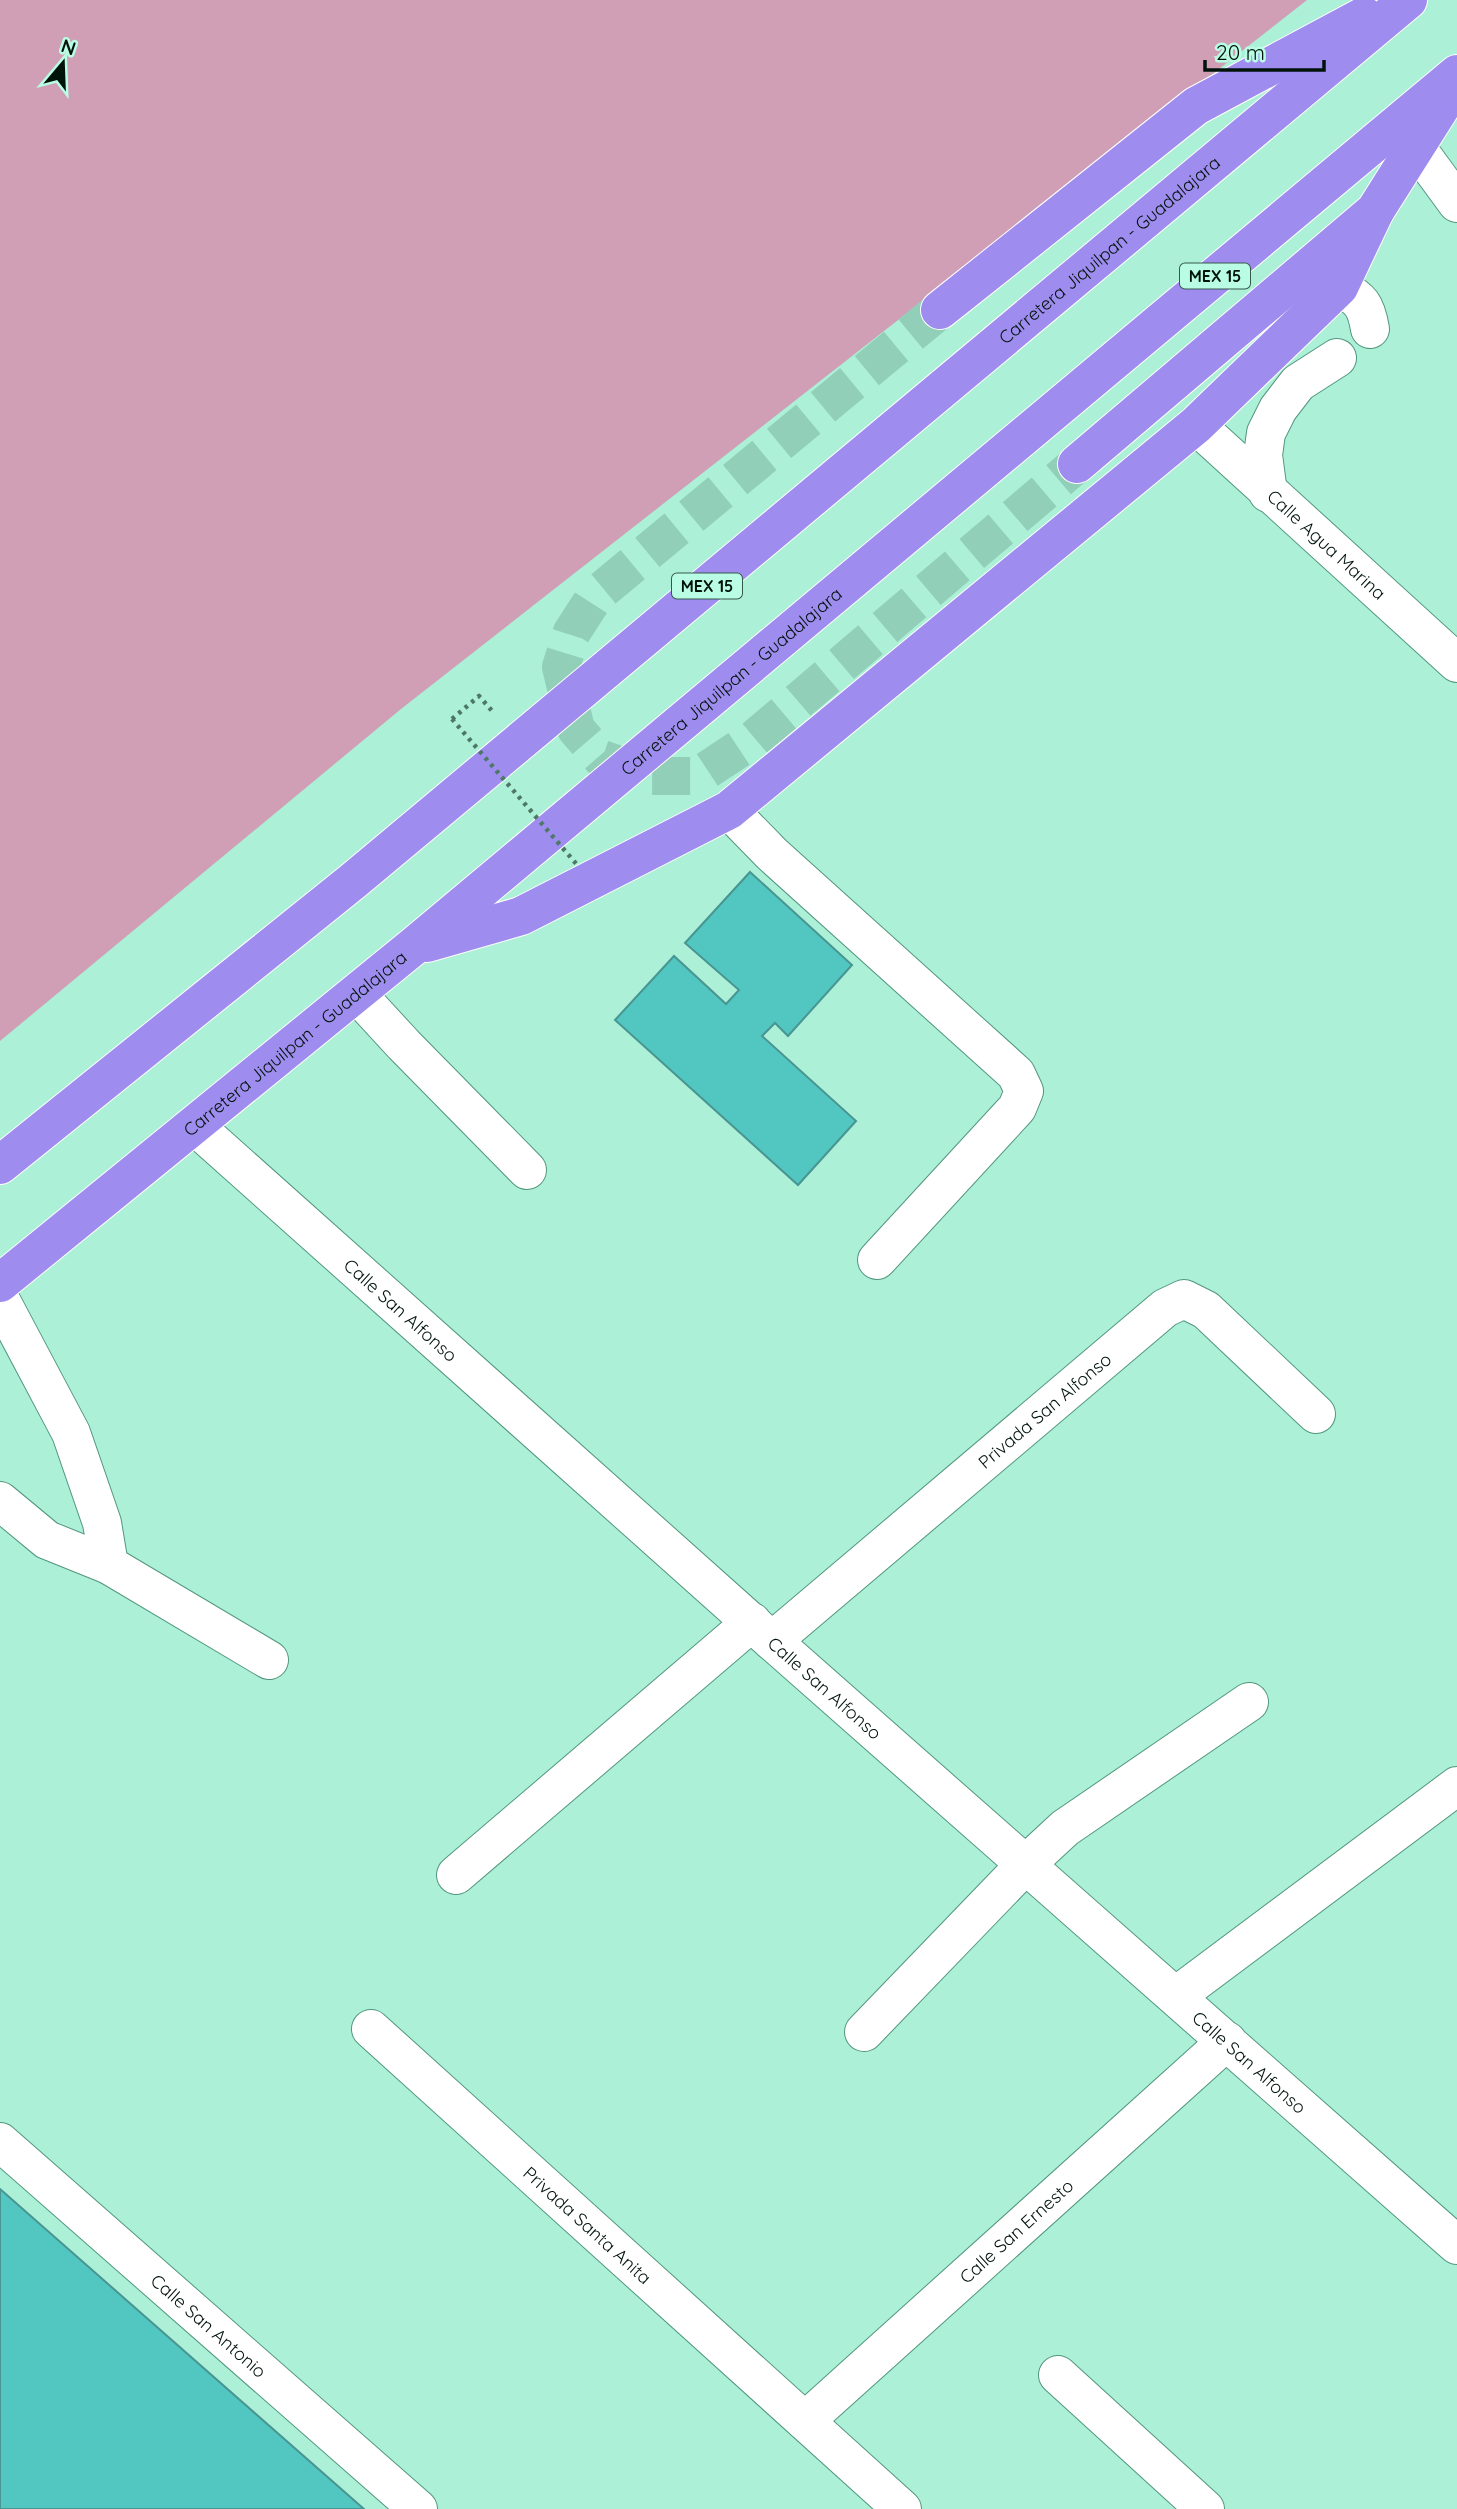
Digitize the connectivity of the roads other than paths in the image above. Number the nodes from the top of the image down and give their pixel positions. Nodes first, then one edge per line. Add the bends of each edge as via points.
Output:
1 (1394, 0) edge
2 (1408, 0) edge
3 (1457, 74) edge
4 (1457, 82) edge
5 (1416, 147) junction
6 (1457, 203) edge
7 (1375, 211) junction
8 (1339, 287) junction
9 (940, 310) tunnel mouth
10 (1370, 329) dead end
11 (1337, 358) dead end
12 (1196, 425) junction
13 (1077, 464) tunnel mouth
14 (1268, 493) junction
15 (1457, 663) edge
16 (729, 810) junction
17 (414, 946) junction
18 (357, 994) junction
19 (195, 1126) junction
20 (0, 1165) edge
21 (527, 1170) dead end
22 (877, 1260) dead end
23 (0, 1283) edge
24 (0, 1298) edge
25 (1316, 1414) dead end
26 (0, 1501) edge
27 (109, 1565) junction
28 (762, 1631) junction
29 (269, 1660) dead end
30 (1249, 1702) dead end
31 (1457, 1786) edge
32 (1025, 1865) junction
33 (456, 1875) dead end
34 (1177, 1996) junction
35 (371, 2029) dead end
36 (864, 2032) dead end
37 (1227, 2041) junction
38 (0, 2142) edge
39 (1457, 2245) edge
40 (1058, 2375) dead end
41 (805, 2421) junction
42 (418, 2509) edge
43 (902, 2509) edge
44 (1205, 2509) edge

1 - 9 highway via 1196,106
2 - 20 highway, Carretera Jiquilpan - Guadalajara / MEX 15 via 353,881
3 - 17 highway, Carretera Jiquilpan - Guadalajara / MEX 15
4 - 5 highway
5 - 6 street
5 - 7 highway
7 - 8 highway
7 - 13 highway
8 - 10 street via 1356,296 1367,311
8 - 12 highway
11 - 14 street via 1298,383 1266,433 1263,455
12 - 14 street, Calle Agua Marina
12 - 16 highway
14 - 15 street, Calle Agua Marina
16 - 17 highway via 521,916
16 - 22 street via 772,855 1016,1074 1024,1091 1017,1108
17 - 18 highway, Carretera Jiquilpan - Guadalajara / MEX 15
18 - 19 highway, Carretera Jiquilpan - Guadalajara / MEX 15
18 - 21 street
19 - 23 highway, Carretera Jiquilpan - Guadalajara / MEX 15
19 - 28 street, Calle San Alfonso
24 - 27 street via 71,1433 103,1522
25 - 28 street, Privada San Alfonso via 1206,1310 1184,1298 1165,1308
26 - 27 street via 47,1540
27 - 29 street
28 - 32 street, Calle San Alfonso
28 - 33 street
30 - 32 street via 1065,1828
31 - 34 street
32 - 34 street, Calle San Alfonso
32 - 36 street
34 - 37 street, Calle San Alfonso
35 - 41 street, Privada Santa Anita
37 - 39 street, Calle San Alfonso
37 - 41 street, Calle San Ernesto
38 - 42 street, Calle San Antonio
40 - 44 street
41 - 43 street, Privada Santa Anita

